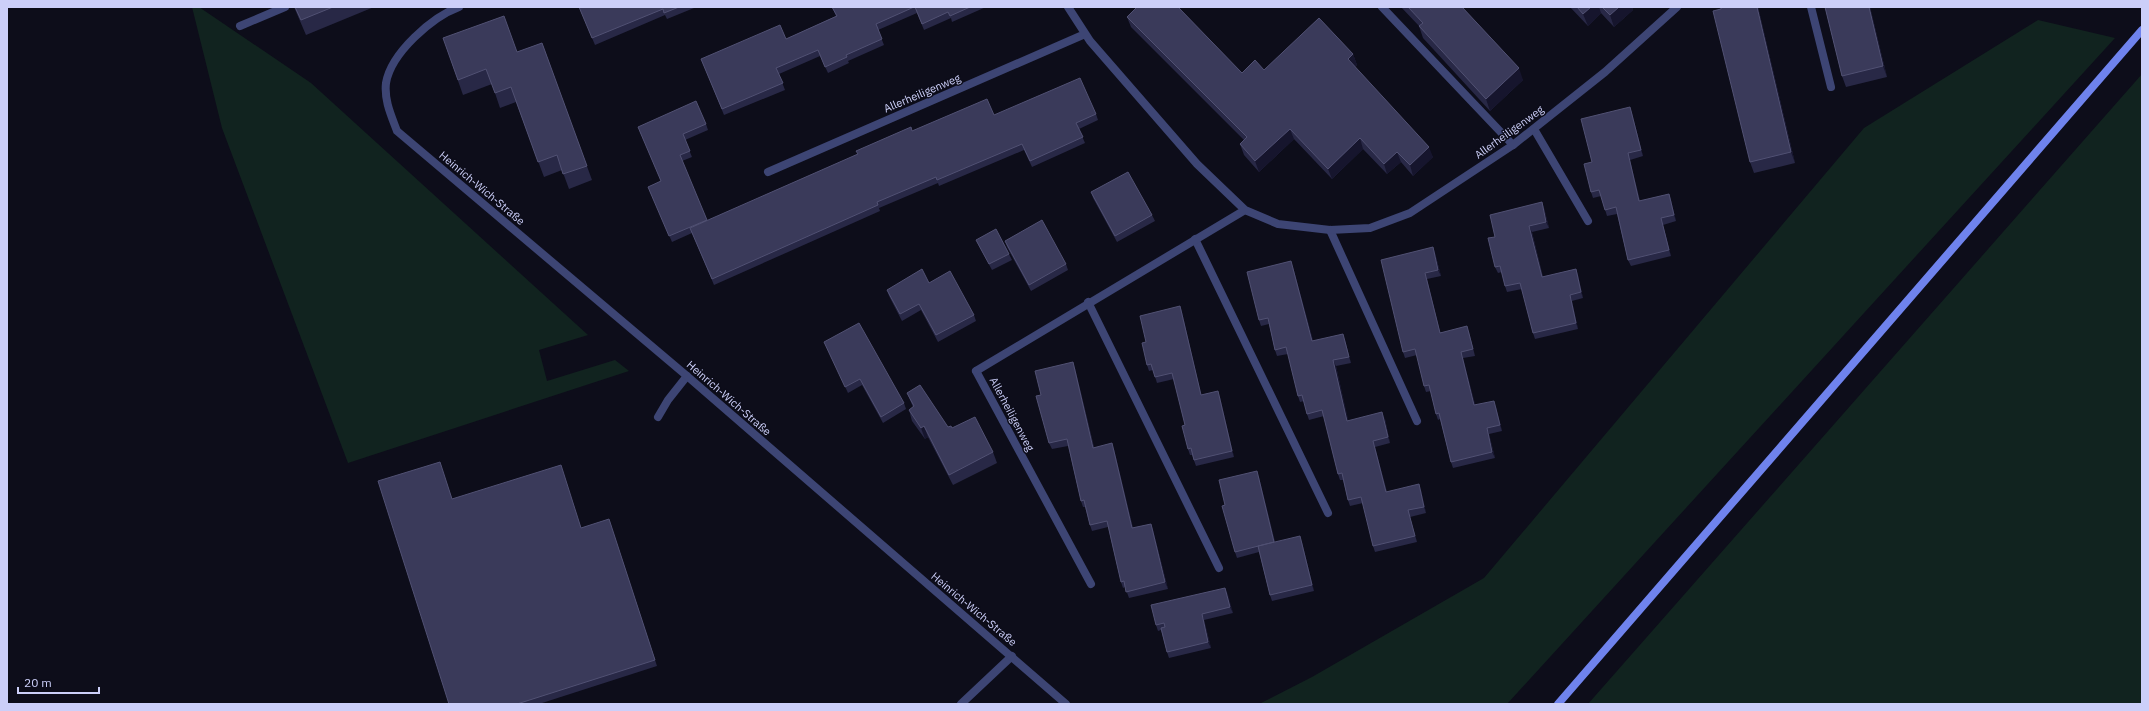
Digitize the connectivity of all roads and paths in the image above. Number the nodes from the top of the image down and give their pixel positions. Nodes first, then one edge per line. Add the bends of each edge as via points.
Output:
1 (285, 7) edge
2 (459, 7) edge
3 (1068, 7) edge
4 (1382, 7) edge
5 (1677, 7) edge
6 (1811, 7) edge
7 (240, 26) dead end
8 (2142, 30) edge
9 (1085, 34) junction
10 (1831, 87) dead end
11 (1534, 129) junction
12 (1513, 145) junction
13 (768, 172) dead end
14 (1245, 210) junction
15 (1588, 221) dead end
16 (1330, 230) junction
17 (1195, 239) junction
18 (1088, 302) junction
19 (687, 376) junction
20 (658, 417) dead end
21 (1417, 421) dead end
22 (1328, 513) dead end
23 (1219, 568) dead end
24 (1092, 584) dead end
25 (1012, 656) junction
26 (961, 704) edge
27 (1066, 704) edge
28 (1558, 704) edge

1 - 7 street
2 - 19 street, Heinrich-Wich-Straße via 416,36 393,63 386,83 387,104 397,131
3 - 9 street, Allerheiligenweg
4 - 12 street
5 - 11 street, Allerheiligenweg via 1605,72
6 - 10 street
8 - 28 main road
9 - 13 street, Allerheiligenweg
9 - 14 street, Allerheiligenweg via 1197,164
11 - 12 street, Allerheiligenweg
11 - 15 street
12 - 16 street, Allerheiligenweg via 1410,213 1370,228
14 - 16 street, Allerheiligenweg via 1278,224
14 - 17 street, Allerheiligenweg
16 - 21 street
17 - 18 street, Allerheiligenweg
17 - 22 street
18 - 23 street
18 - 24 street, Allerheiligenweg via 976,371
19 - 20 street
19 - 25 street, Heinrich-Wich-Straße
25 - 26 street
25 - 27 street, Heinrich-Wich-Straße

